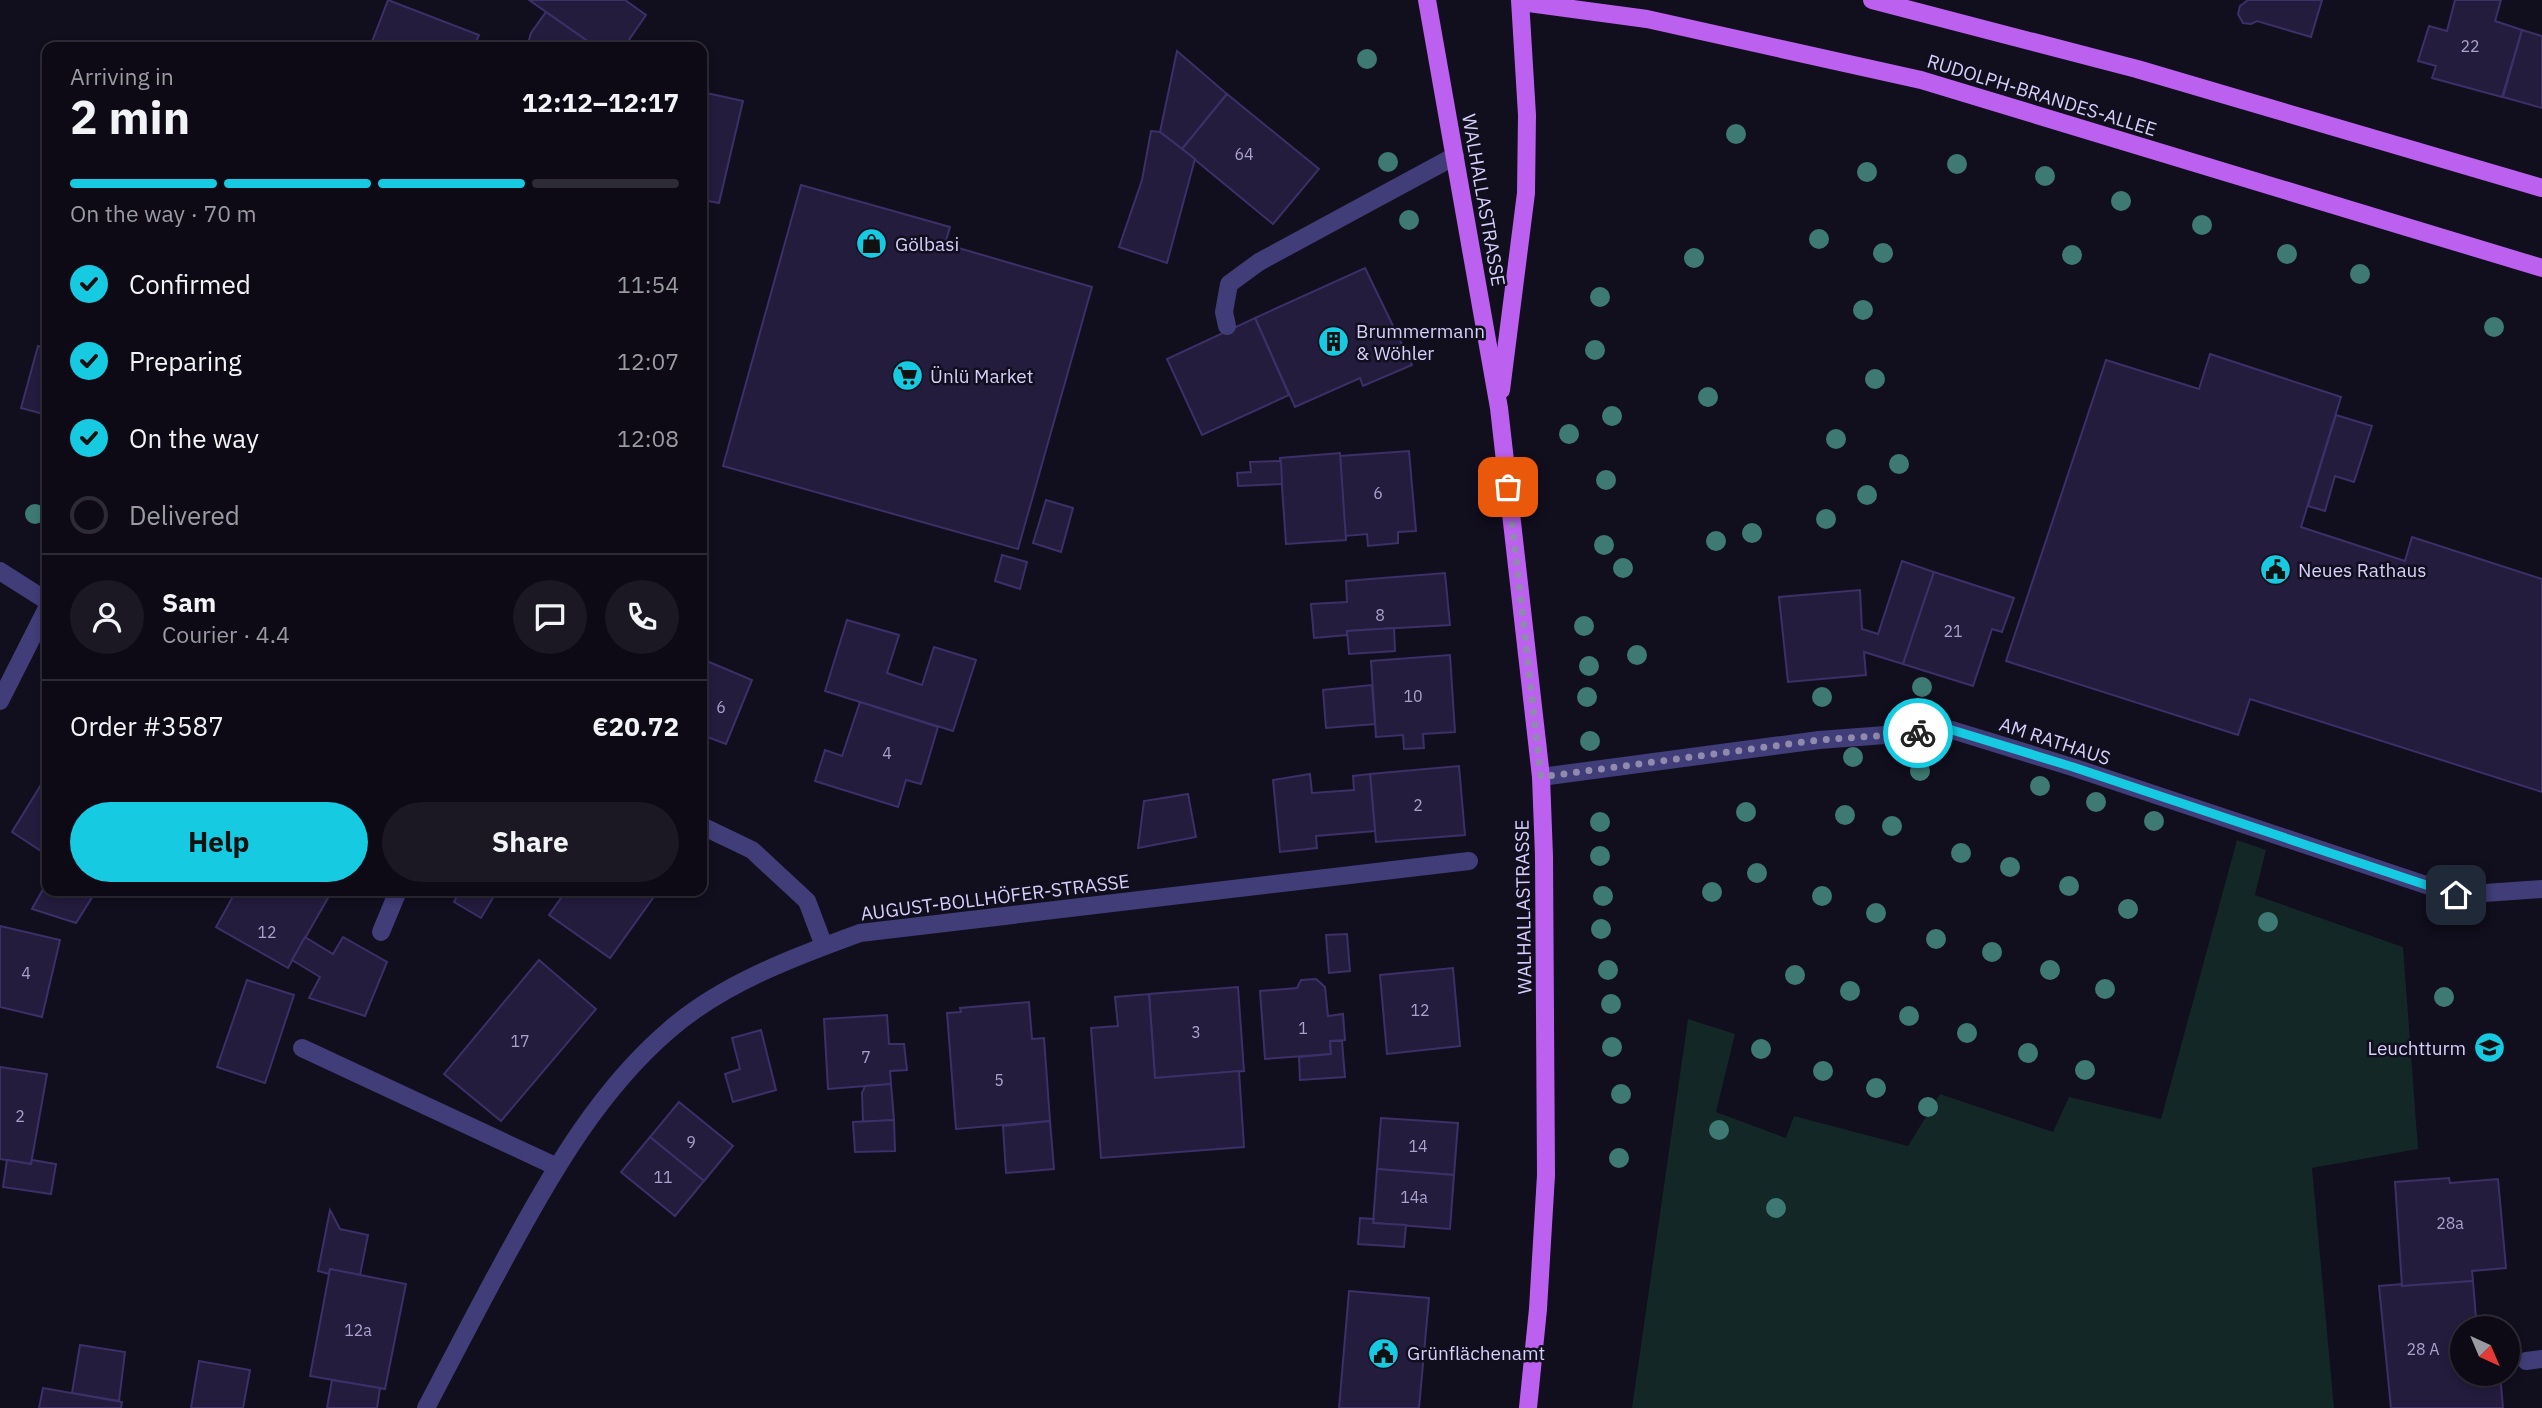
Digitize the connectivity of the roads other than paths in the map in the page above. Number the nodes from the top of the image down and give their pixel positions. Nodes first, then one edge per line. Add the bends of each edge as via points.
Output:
1 (1427, 0) edge
2 (1872, 0) edge
3 (1516, 1) edge
4 (1455, 156) junction
5 (2542, 188) edge
6 (2542, 268) edge
7 (1227, 326) dead end
8 (1499, 408) junction
9 (0, 571) edge
10 (42, 598) edge
11 (42, 618) edge
12 (0, 701) edge
13 (1541, 777) junction
14 (707, 828) edge
15 (1469, 861) dead end
16 (2542, 889) edge
17 (396, 896) edge
18 (381, 932) dead end
19 (824, 946) junction
20 (302, 1048) dead end
21 (555, 1166) junction
22 (426, 1408) edge
23 (1528, 1408) edge

1 - 4 main road, WALHALLASTRASSE
2 - 5 main road via 2137,69
3 - 6 main road, RUDOLPH-BRANDES-ALLEE via 1647,19 1921,80
3 - 8 main road, WALHALLASTRASSE via 1527,115 1526,193
4 - 7 street via 1259,262 1229,284 1224,312
4 - 8 main road, WALHALLASTRASSE
8 - 13 main road, WALHALLASTRASSE
9 - 10 street
11 - 12 street
13 - 16 street, AM RATHAUS via 1819,740 1952,730 2456,895
13 - 23 main road, WALHALLASTRASSE via 1546,1175
14 - 19 street via 752,850 807,901
15 - 19 street, AUGUST-BOLLHÖFER-STRASSE via 860,933
17 - 18 street
19 - 21 street, AUGUST-BOLLHÖFER-STRASSE via 730,987 668,1030 613,1087
20 - 21 street
21 - 22 street, AUGUST-BOLLHÖFER-STRASSE

